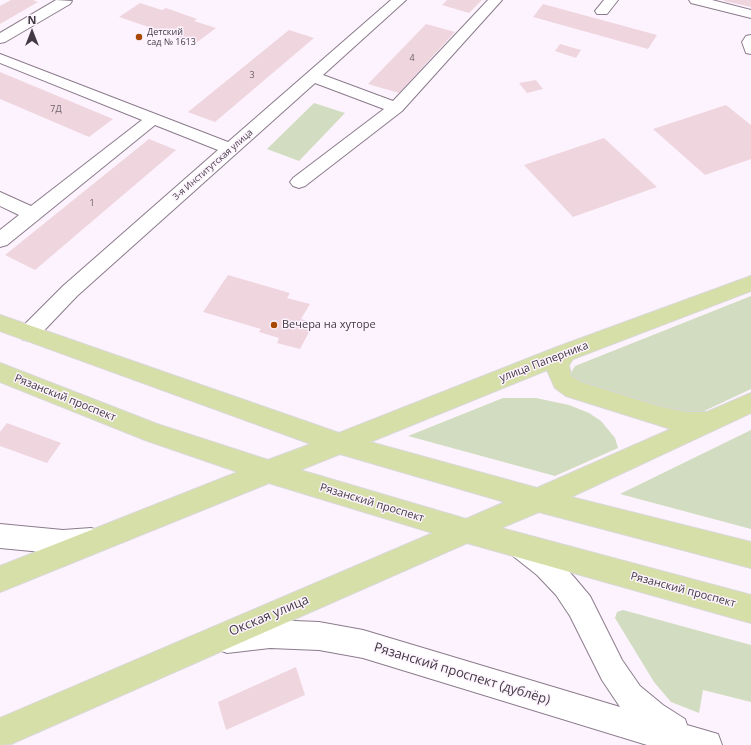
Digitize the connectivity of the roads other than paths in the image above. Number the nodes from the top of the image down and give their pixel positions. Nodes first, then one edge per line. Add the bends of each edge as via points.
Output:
1 (63, 0) edge
2 (399, 0) edge
3 (495, 0) edge
4 (611, 0) edge
5 (696, 0) edge
6 (602, 11) dead end
7 (751, 14) edge
8 (0, 38) edge
9 (751, 39) edge
10 (751, 50) edge
11 (0, 58) edge
12 (313, 77) junction
13 (396, 108) junction
14 (154, 118) junction
15 (231, 149) junction
16 (299, 182) dead end
17 (0, 198) edge
18 (32, 214) junction
19 (0, 240) edge
20 (751, 283) edge
21 (0, 323) edge
22 (29, 333) junction
23 (565, 353) junction
24 (0, 372) edge
25 (751, 403) edge
26 (712, 422) junction
27 (338, 443) junction
28 (267, 471) junction
29 (538, 500) junction
30 (466, 531) junction
31 (0, 536) edge
32 (100, 540) junction
33 (519, 546) junction
34 (751, 555) edge
35 (0, 579) edge
36 (751, 609) edge
37 (212, 640) junction
38 (0, 733) edge
39 (654, 738) edge
40 (698, 742) edge

1 - 8 street via 65,1
2 - 12 street, 3-я Институтская улица
3 - 13 street
4 - 6 street
5 - 7 street
9 - 10 street
11 - 14 street
12 - 13 street
12 - 15 street, 3-я Институтская улица
13 - 16 street
14 - 15 street
14 - 18 street
15 - 22 street, 3-я Институтская улица via 70,291
17 - 18 street
18 - 19 street
20 - 23 main road, улица Паперника
21 - 22 main road
22 - 27 main road
23 - 26 main road via 558,362 558,371 563,382 574,389 658,416 686,422
23 - 27 main road, улица Паперника
24 - 28 main road, Рязанский проспект via 153,433
25 - 26 main road
26 - 29 main road
27 - 28 main road
27 - 29 main road
28 - 30 main road, Рязанский проспект
28 - 32 main road
29 - 30 main road, Окская улица
29 - 34 main road
30 - 33 main road, Рязанский проспект
30 - 37 main road, Окская улица
31 - 32 street via 63,542
32 - 35 main road
33 - 36 main road, Рязанский проспект
33 - 40 street via 546,566 580,606 612,670 630,696 652,716
37 - 38 main road, Окская улица
37 - 39 street, Рязанский проспект (дублёр) via 270,634 319,636 363,644
39 - 40 street, Рязанский проспект (дублёр)

